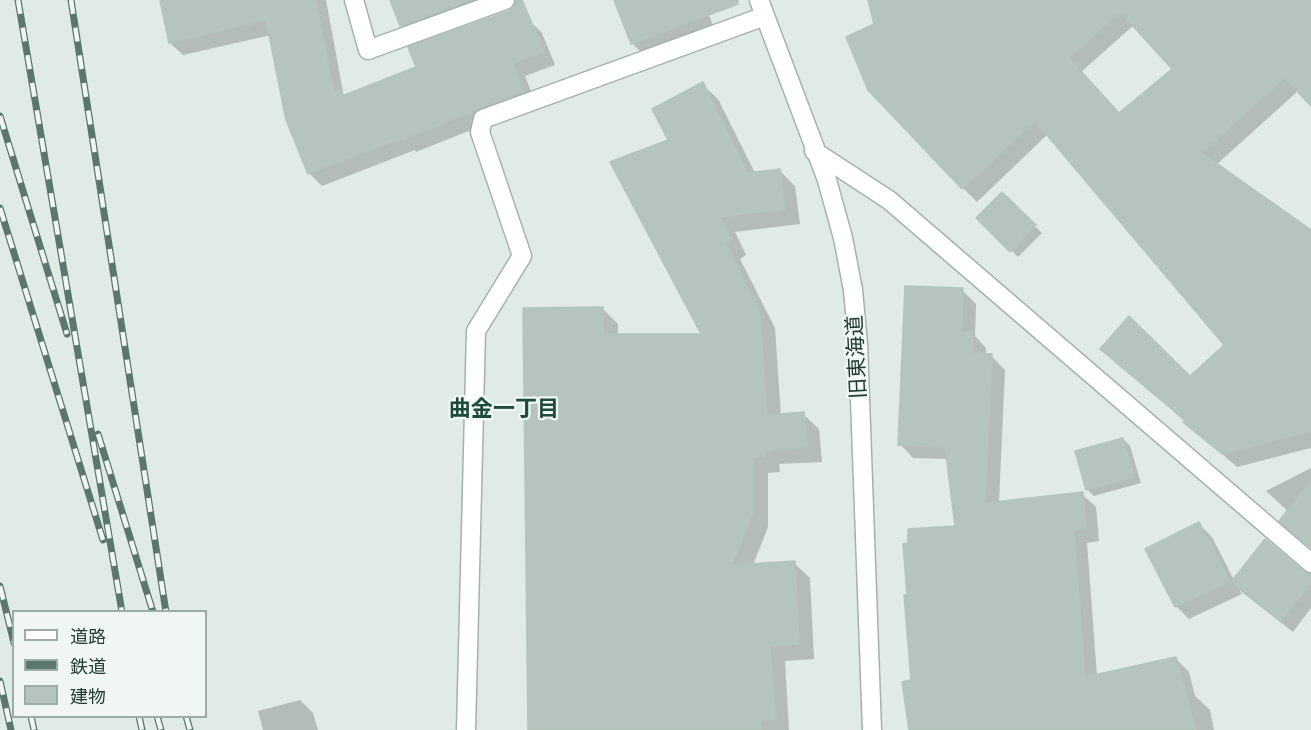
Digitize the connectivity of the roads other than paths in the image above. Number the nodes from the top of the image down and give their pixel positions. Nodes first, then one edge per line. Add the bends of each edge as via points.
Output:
1 (354, 0) edge
2 (504, 0) edge
3 (762, 8) edge
4 (814, 151) junction
5 (1311, 563) edge
6 (466, 730) edge
7 (872, 730) edge

1 - 2 street via 368,50
3 - 4 street, 旧東海道
3 - 6 street via 483,119 480,132 522,256 476,331
4 - 5 street via 889,200
4 - 7 street, 旧東海道 via 843,238 853,290

